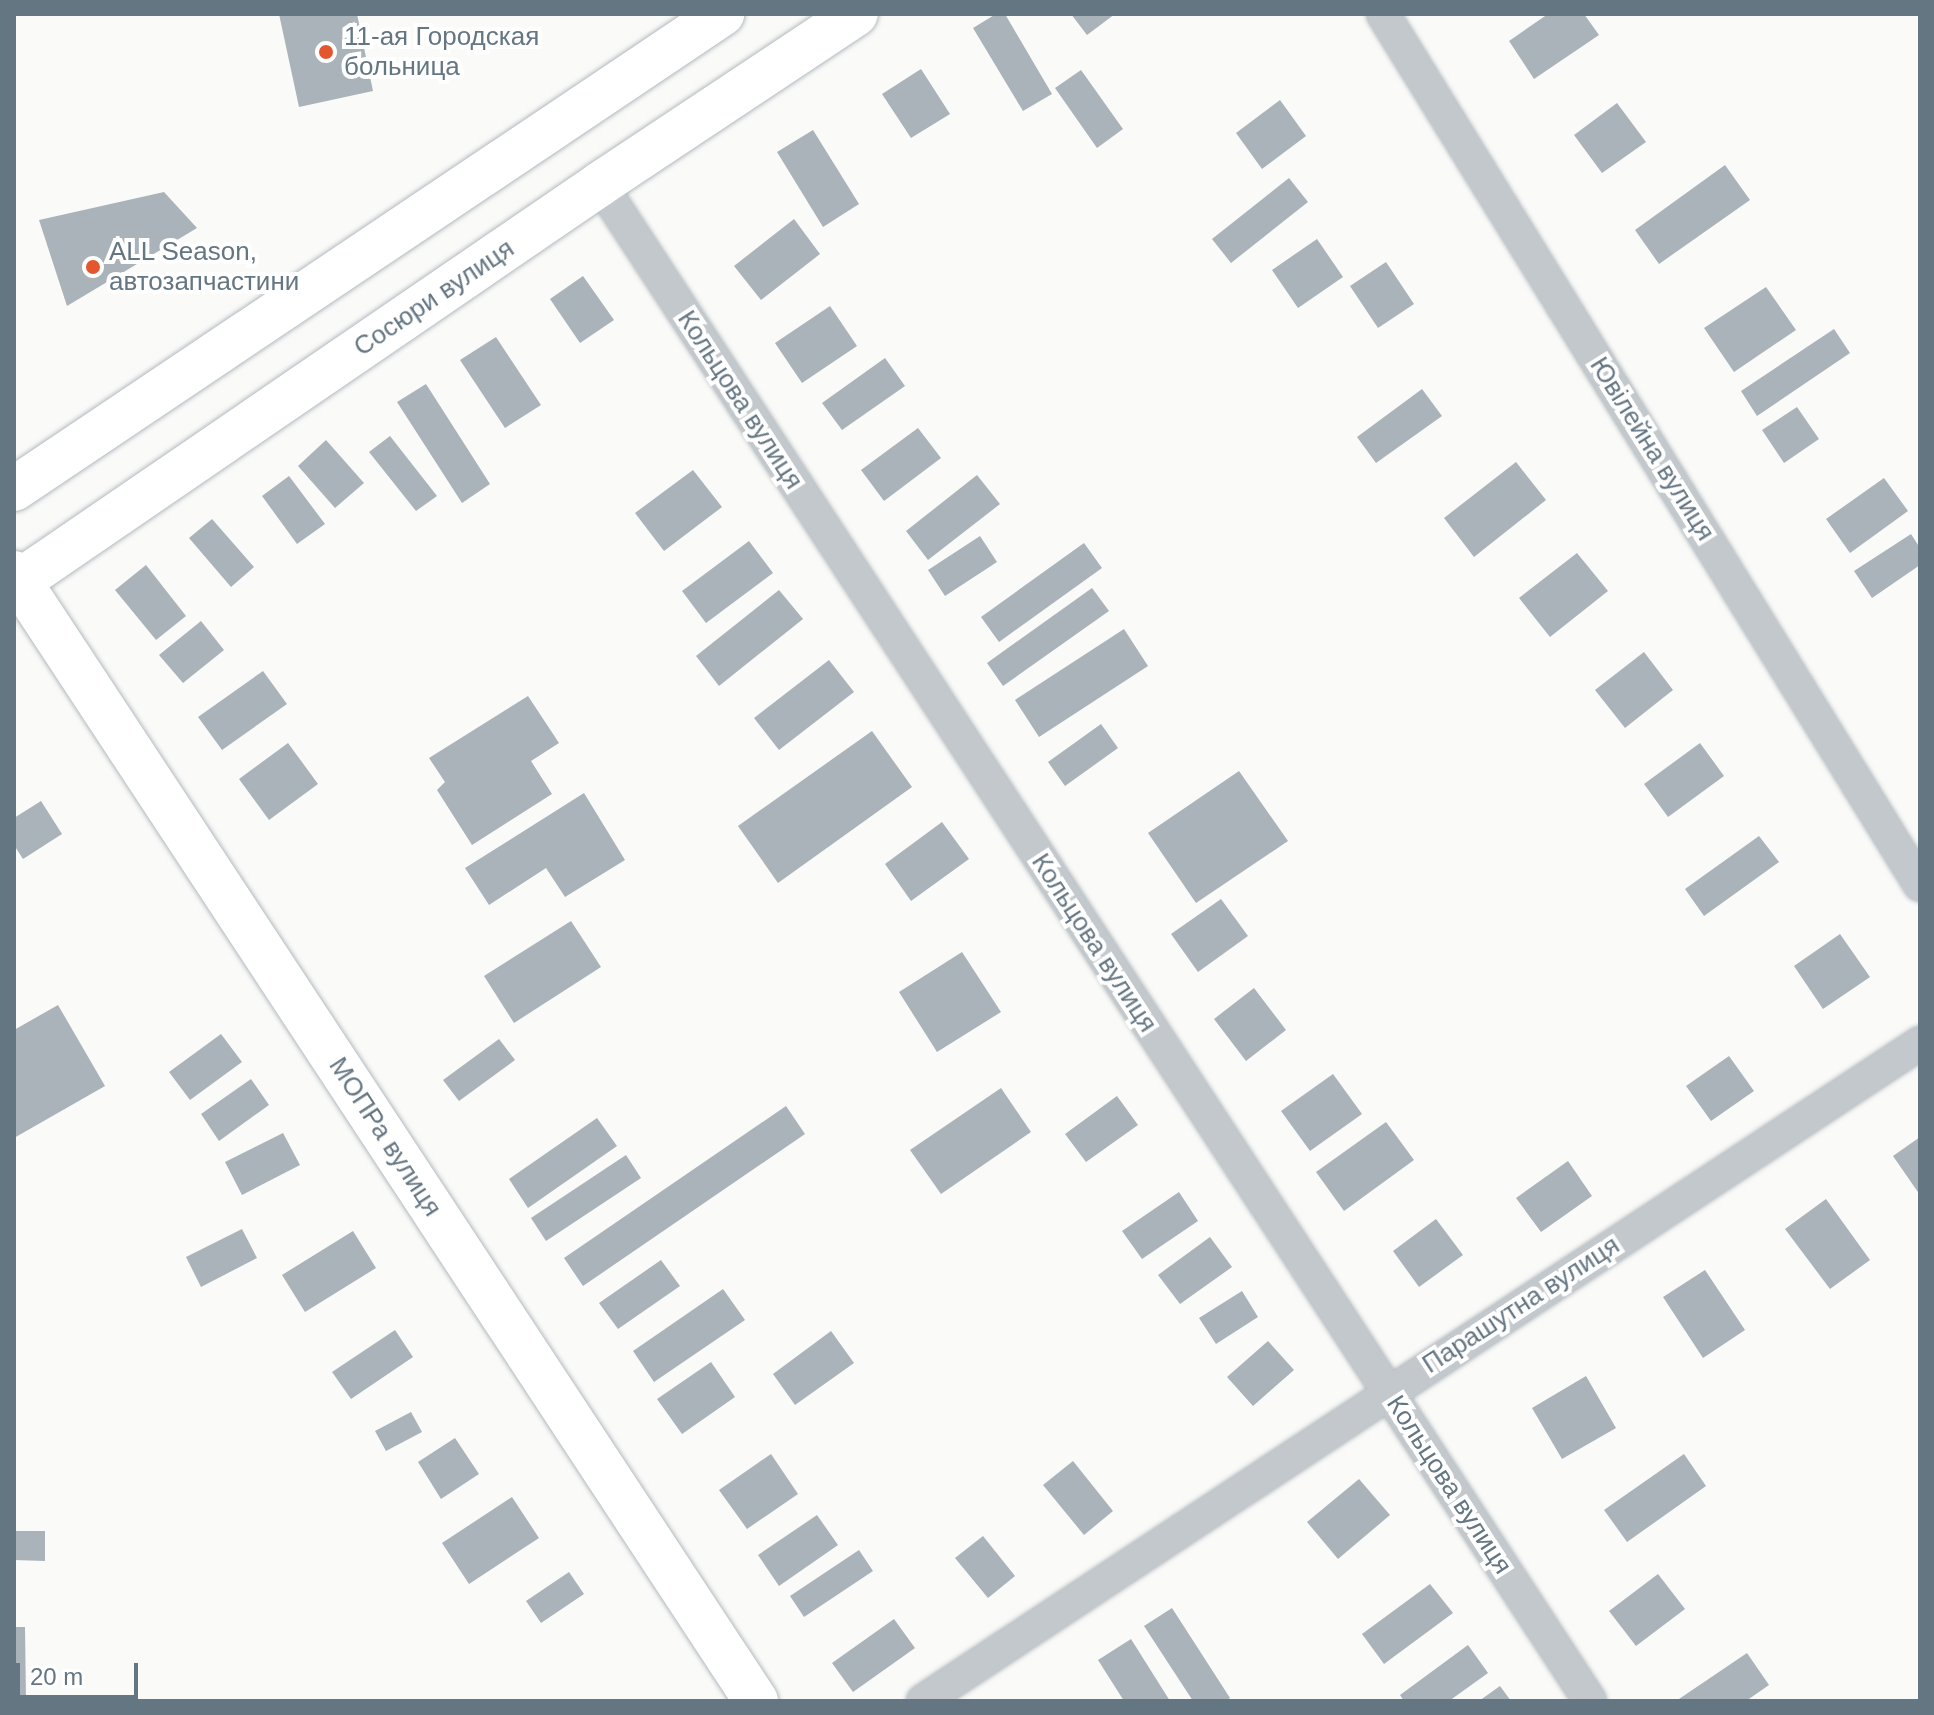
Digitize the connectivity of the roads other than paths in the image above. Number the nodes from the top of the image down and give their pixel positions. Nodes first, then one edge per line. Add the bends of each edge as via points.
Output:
1 (722, 14) edge
2 (856, 14) edge
3 (1383, 14) edge
4 (600, 184) junction
5 (14, 489) edge
6 (16, 580) edge
7 (1920, 885) edge
8 (1920, 1043) edge
9 (1388, 1393) junction
10 (756, 1701) edge
11 (923, 1701) edge
12 (1590, 1701) edge

1 - 5 street
2 - 4 street, Сосюри вулиця
3 - 7 street, Ювілейна вулиця
4 - 6 street, Сосюри вулиця
4 - 9 street, Кольцова вулиця
6 - 10 street, МОПРа вулиця
8 - 9 street, Парашутна вулиця
9 - 11 street, Парашутна вулиця
9 - 12 street, Кольцова вулиця

